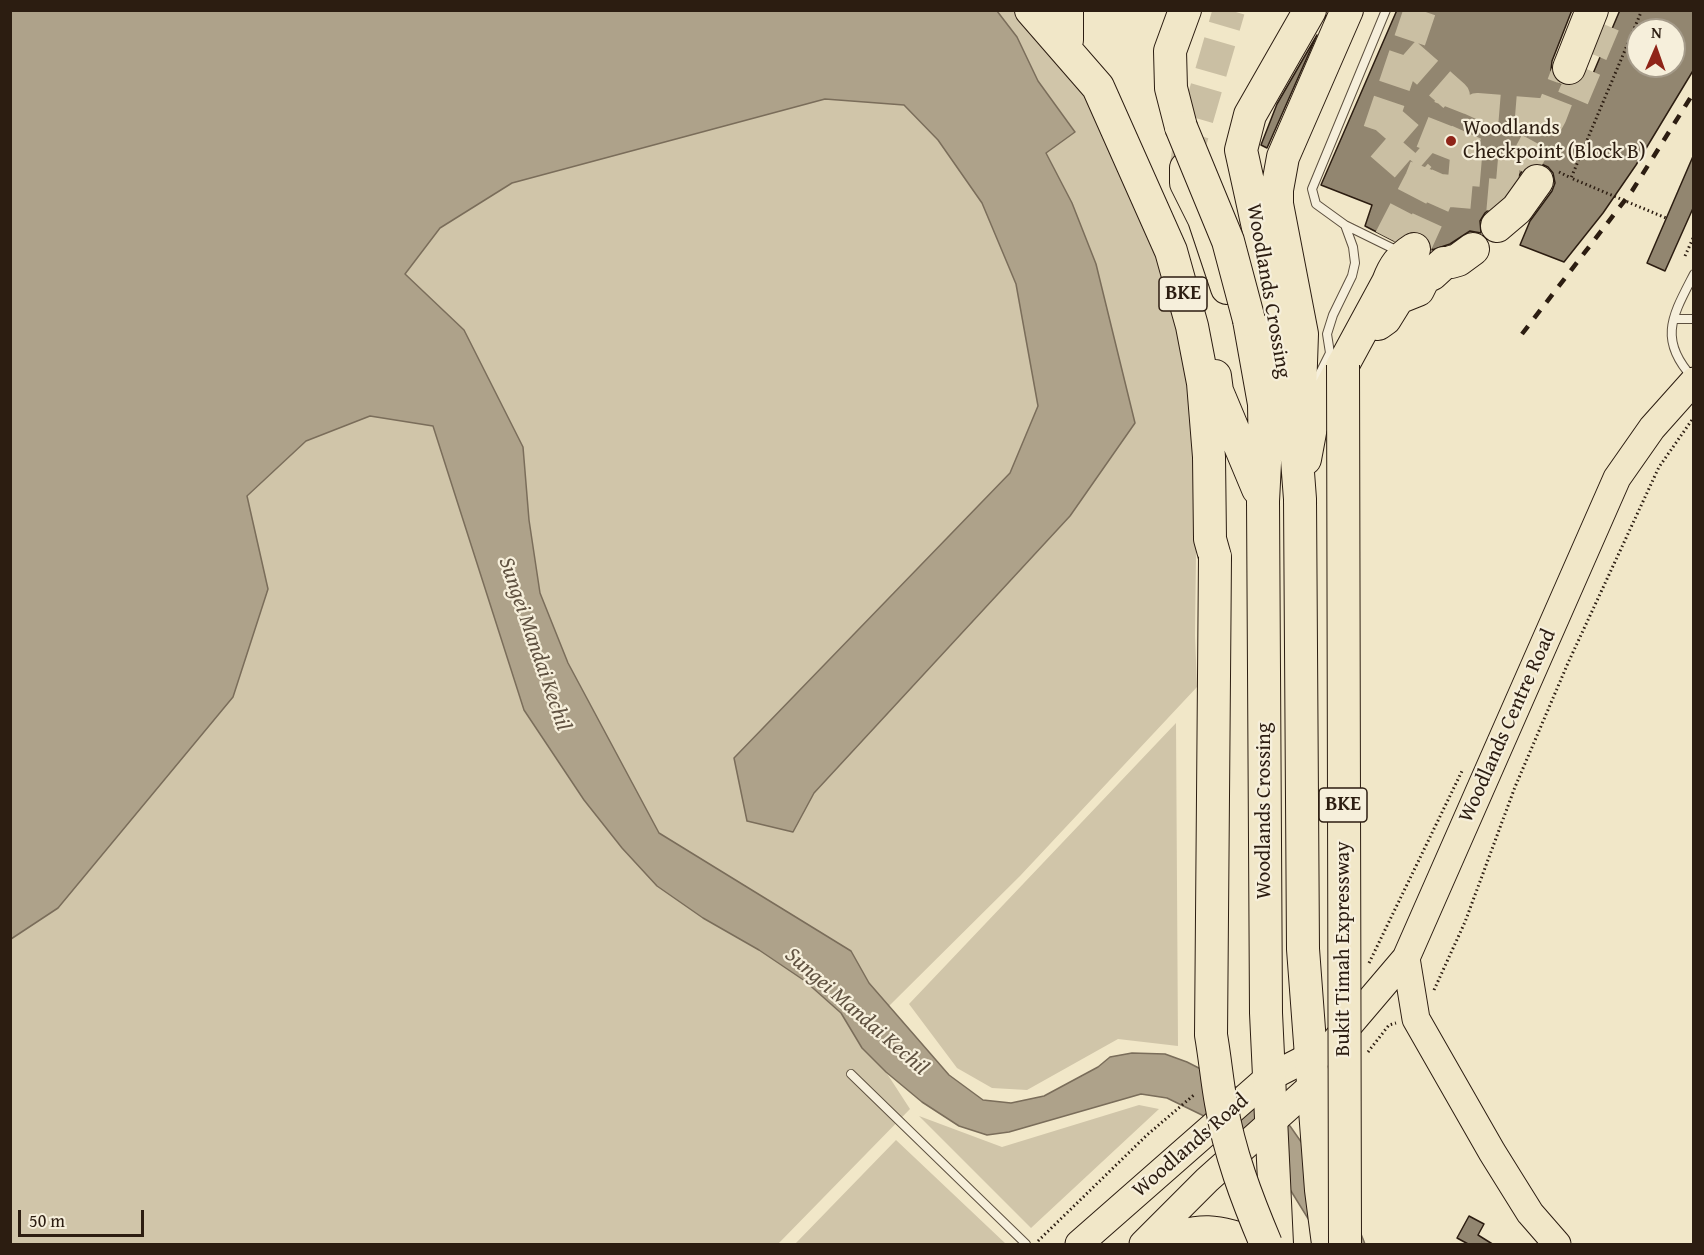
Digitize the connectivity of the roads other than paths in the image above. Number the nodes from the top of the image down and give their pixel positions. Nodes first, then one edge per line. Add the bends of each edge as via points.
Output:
1 (1031, 10) edge
2 (1042, 10) edge
3 (1057, 10) edge
4 (1185, 10) edge
5 (1310, 10) edge
6 (1347, 10) edge
7 (1386, 10) edge
8 (1592, 10) edge
9 (1067, 25) edge
10 (1569, 68) tunnel mouth
11 (1098, 87) junction
12 (1186, 168) tunnel mouth
13 (1537, 181) tunnel mouth
14 (1345, 225) junction
15 (1497, 225) dead end
16 (1424, 255) junction
17 (1694, 274) edge
18 (1694, 319) edge
19 (1674, 320) junction
20 (1361, 332) junction
21 (1343, 365) junction
22 (1694, 380) edge
23 (1217, 391) junction
24 (1310, 394) dead end
25 (1298, 423) junction
26 (1264, 427) junction
27 (1300, 499) junction
28 (1263, 501) junction
29 (1215, 516) junction
30 (1406, 958) junction
31 (1312, 1070) junction
32 (851, 1074) dead end
33 (1268, 1078) junction
34 (1271, 1121) junction
35 (1160, 1234) edge
36 (1026, 1245) edge
37 (1078, 1245) edge
38 (1143, 1245) edge
39 (1264, 1245) edge
40 (1277, 1245) edge
41 (1329, 1245) edge
42 (1345, 1245) edge
43 (1557, 1245) edge

1 - 11 highway, Woodlands Crossing
2 - 9 highway, Woodlands Crossing
3 - 9 highway, Woodlands Crossing
4 - 26 highway, Woodlands Crossing, bridge via 1170,51 1171,88 1181,127 1228,242 1250,320
5 - 25 highway, Woodlands Crossing via 1250,116 1240,150
6 - 25 highway, Woodlands Crossing via 1283,157 1277,190 1302,334
7 - 14 lane via 1312,189 1316,204
8 - 10 highway
9 - 11 highway, Woodlands Crossing
11 - 23 highway, Woodlands Crossing via 1135,142 1175,220 1201,307
11 - 29 highway, BKE via 1171,251 1192,326 1203,383
12 - 26 highway, Woodlands Crossing via 1186,183 1204,219 1245,344
13 - 15 highway via 1517,209
14 - 16 lane
14 - 24 lane via 1355,263 1328,333 1330,353
16 - 20 highway via 1424,278 1418,290 1398,298 1385,318
16 - 20 highway, Woodlands Crossing via 1376,264
17 - 19 lane
18 - 19 lane
19 - 22 lane via 1672,345 1679,363
20 - 21 highway, Woodlands Crossing
21 - 27 highway, Woodlands Crossing via 1311,427
21 - 42 highway, Bukit Timah Expressway / BKE, bridge
22 - 30 main road, Woodlands Centre Road via 1652,428 1617,478
23 - 28 highway, Woodlands Crossing
23 - 29 highway, BKE
25 - 27 highway, Woodlands Crossing
26 - 28 highway, Woodlands Crossing
27 - 31 highway, Woodlands Crossing via 1303,948
28 - 33 highway, Woodlands Crossing
29 - 39 highway, BKE, bridge via 1219,539 1215,557 1211,1035 1229,1138
30 - 31 main road, Woodlands Centre Road
30 - 43 main road via 1425,1009 1497,1161 1530,1213
31 - 33 main road, Woodlands Road
31 - 34 main road, Woodlands Road
31 - 41 highway, Woodlands Crossing
32 - 36 lane
33 - 34 highway, Woodlands Crossing
33 - 37 main road, Woodlands Road
34 - 35 main road, Woodlands Road via 1207,1180
34 - 40 highway, Woodlands Crossing
35 - 38 main road, Woodlands Road
35 - 39 main road via 1209,1230 1234,1233

